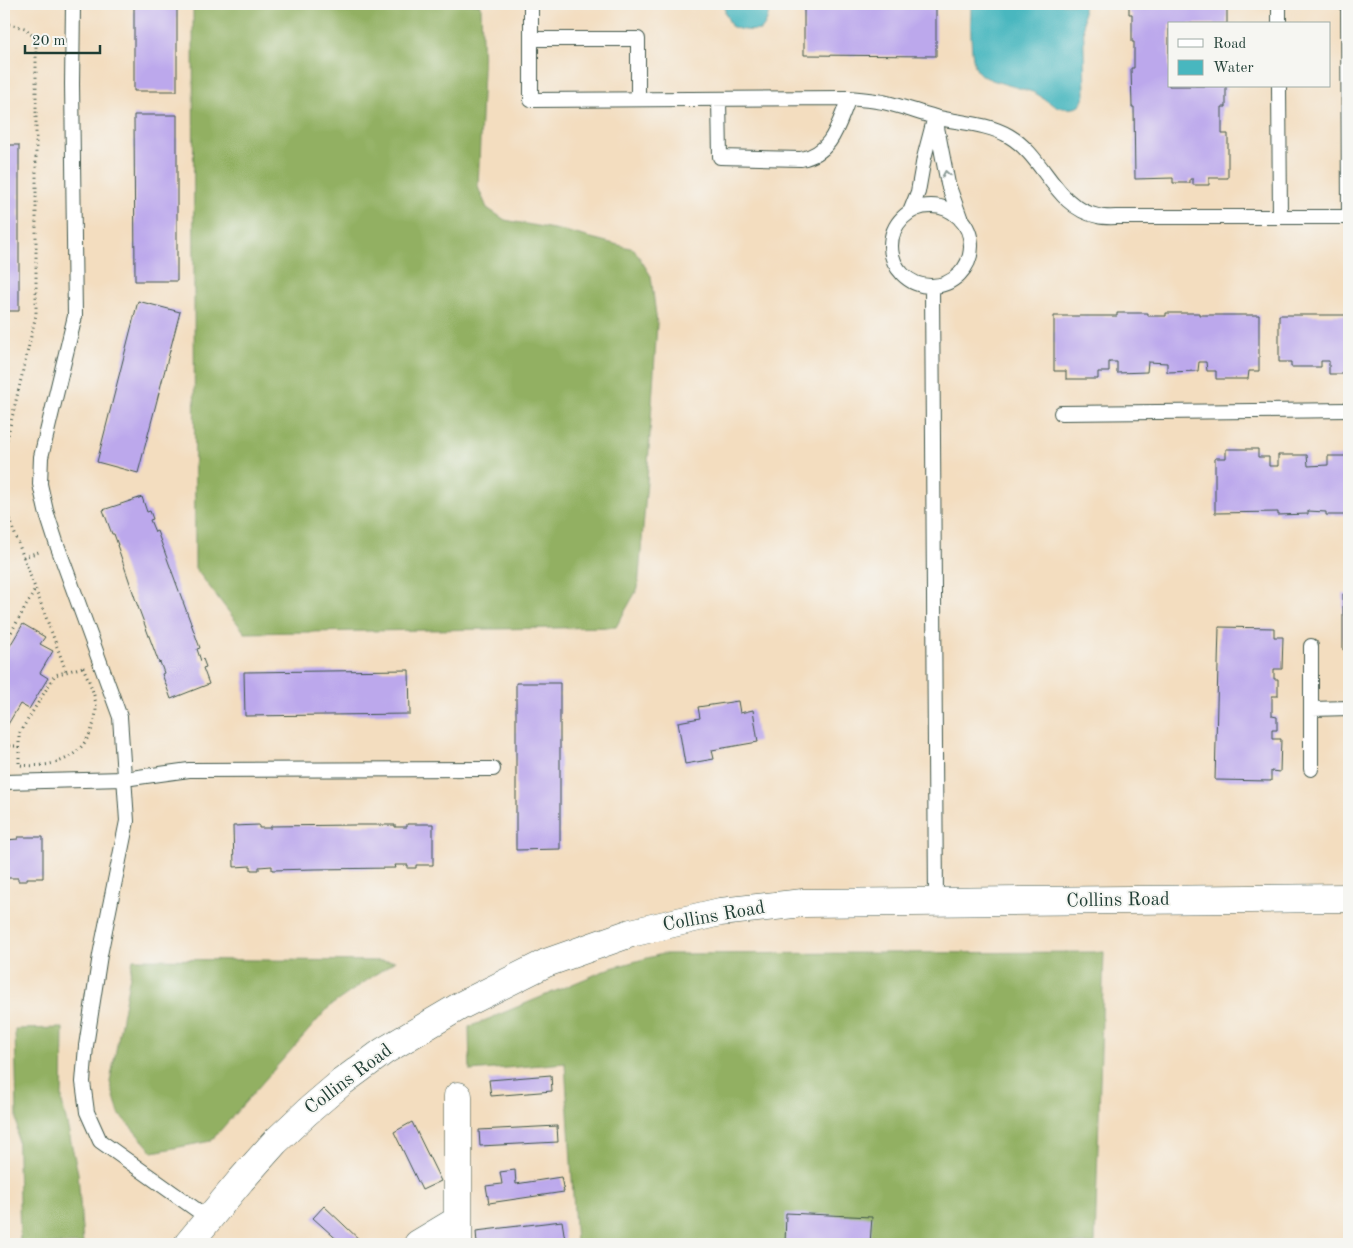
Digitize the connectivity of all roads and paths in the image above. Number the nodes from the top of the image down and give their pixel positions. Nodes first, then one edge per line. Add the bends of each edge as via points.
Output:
1 (70, 4) edge
2 (531, 4) edge
3 (1279, 4) edge
4 (1348, 4) edge
5 (1279, 22) edge
6 (4, 23) edge
7 (531, 39) junction
8 (1279, 88) edge
9 (849, 98) junction
10 (638, 100) junction
11 (719, 100) junction
12 (935, 117) junction
13 (910, 212) junction
14 (1280, 217) junction
15 (961, 220) junction
16 (932, 286) junction
17 (1349, 410) edge
18 (1061, 413) dead end
19 (4, 452) edge
20 (4, 495) edge
21 (36, 590) junction
22 (4, 645) edge
23 (1311, 646) dead end
24 (66, 671) junction
25 (1349, 708) edge
26 (1312, 709) junction
27 (4, 746) edge
28 (19, 746) junction
29 (493, 769) dead end
30 (1311, 769) dead end
31 (124, 779) junction
32 (4, 782) edge
33 (1349, 898) edge
34 (936, 902) junction
35 (458, 1096) dead end
36 (208, 1218) junction
37 (458, 1232) edge
38 (188, 1244) edge
39 (418, 1244) edge

1 - 31 lane via 75,316 41,456 40,484 56,542 120,717
2 - 7 lane
3 - 5 lane
4 - 14 lane via 1349,217
6 - 19 path via 26,28 36,39 38,198 36,315
7 - 10 lane via 531,100
7 - 10 lane via 638,39
8 - 14 lane
9 - 11 lane
9 - 11 lane via 830,143 819,153 801,159 720,157
9 - 12 lane via 880,102
10 - 11 lane
12 - 13 lane via 918,192
12 - 14 lane via 1007,134 1037,160 1063,196 1084,212 1099,216
15 -> 12 lane via 948,184
13 - 15 lane via 928,206 940,207
13 - 16 lane via 897,224 892,236 894,260 909,279
15 - 16 lane via 968,231 970,243 964,268 955,277
16 - 34 lane
17 - 18 lane
20 - 21 path
21 - 22 path
21 - 24 path
23 - 26 lane
24 - 28 path via 55,675 19,734
24 - 28 path via 83,667 96,707 94,724 85,744 68,759 28,766 19,765
25 - 26 lane
26 - 30 lane
27 - 28 path
29 - 31 lane via 189,770
31 - 32 lane
31 - 36 lane via 126,828 100,955 86,1046 83,1082 87,1112 100,1141
33 - 34 street, Collins Road
34 - 36 street, Collins Road via 802,903 720,912 631,933 546,963 462,1004 384,1051 342,1082 275,1142
35 - 37 street
36 - 38 street, Collins Road
37 - 39 street

